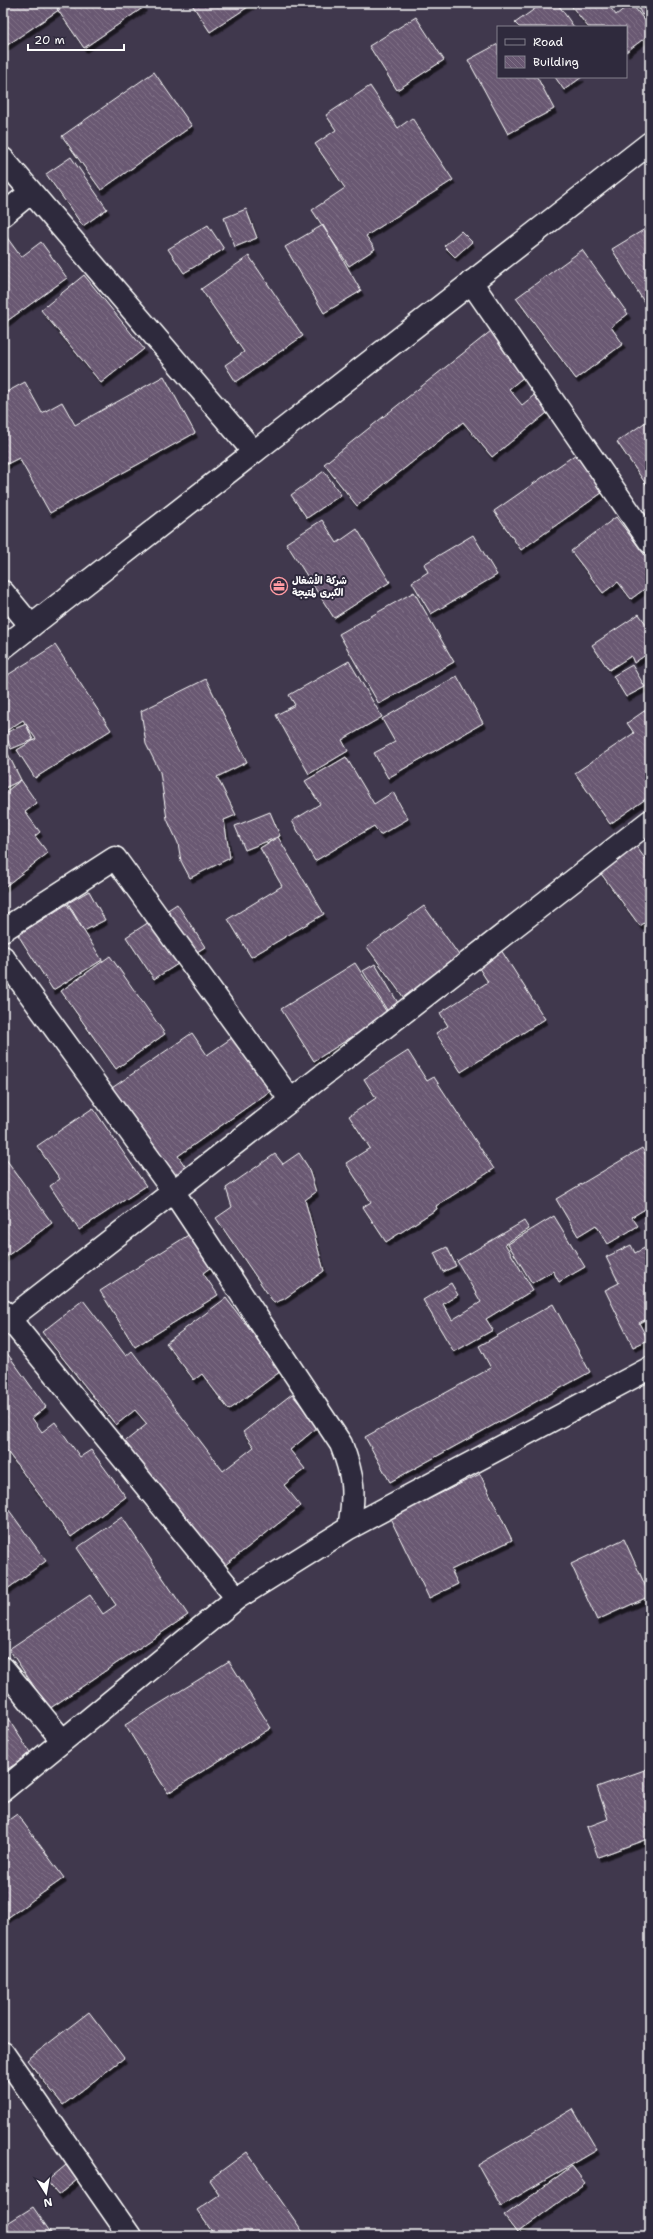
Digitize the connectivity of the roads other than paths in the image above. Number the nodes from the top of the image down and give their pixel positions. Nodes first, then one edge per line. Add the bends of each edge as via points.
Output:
1 (650, 143) edge
2 (3, 159) edge
3 (31, 192) junction
4 (3, 215) edge
5 (471, 282) junction
6 (254, 452) junction
7 (650, 542) edge
8 (3, 592) edge
9 (31, 626) junction
10 (3, 648) edge
11 (650, 821) edge
12 (3, 930) edge
13 (3, 957) edge
14 (290, 1099) junction
15 (173, 1191) junction
16 (5, 1318) edge
17 (650, 1368) edge
18 (349, 1528) junction
19 (237, 1598) junction
20 (3, 1668) edge
21 (62, 1740) junction
22 (3, 1790) edge
23 (3, 2053) edge
24 (130, 2236) edge

1 - 5 street
2 - 3 street
3 - 4 street
3 - 6 street
5 - 6 street
5 - 7 street
6 - 9 street
8 - 9 street
9 - 10 street
11 - 14 street
12 - 14 street via 114,858
13 - 15 street
14 - 15 street
15 - 16 street
15 - 18 street via 342,1444 351,1470 354,1500
16 - 19 street
17 - 18 street
18 - 19 street
19 - 21 street
20 - 21 street
21 - 22 street
23 - 24 street

